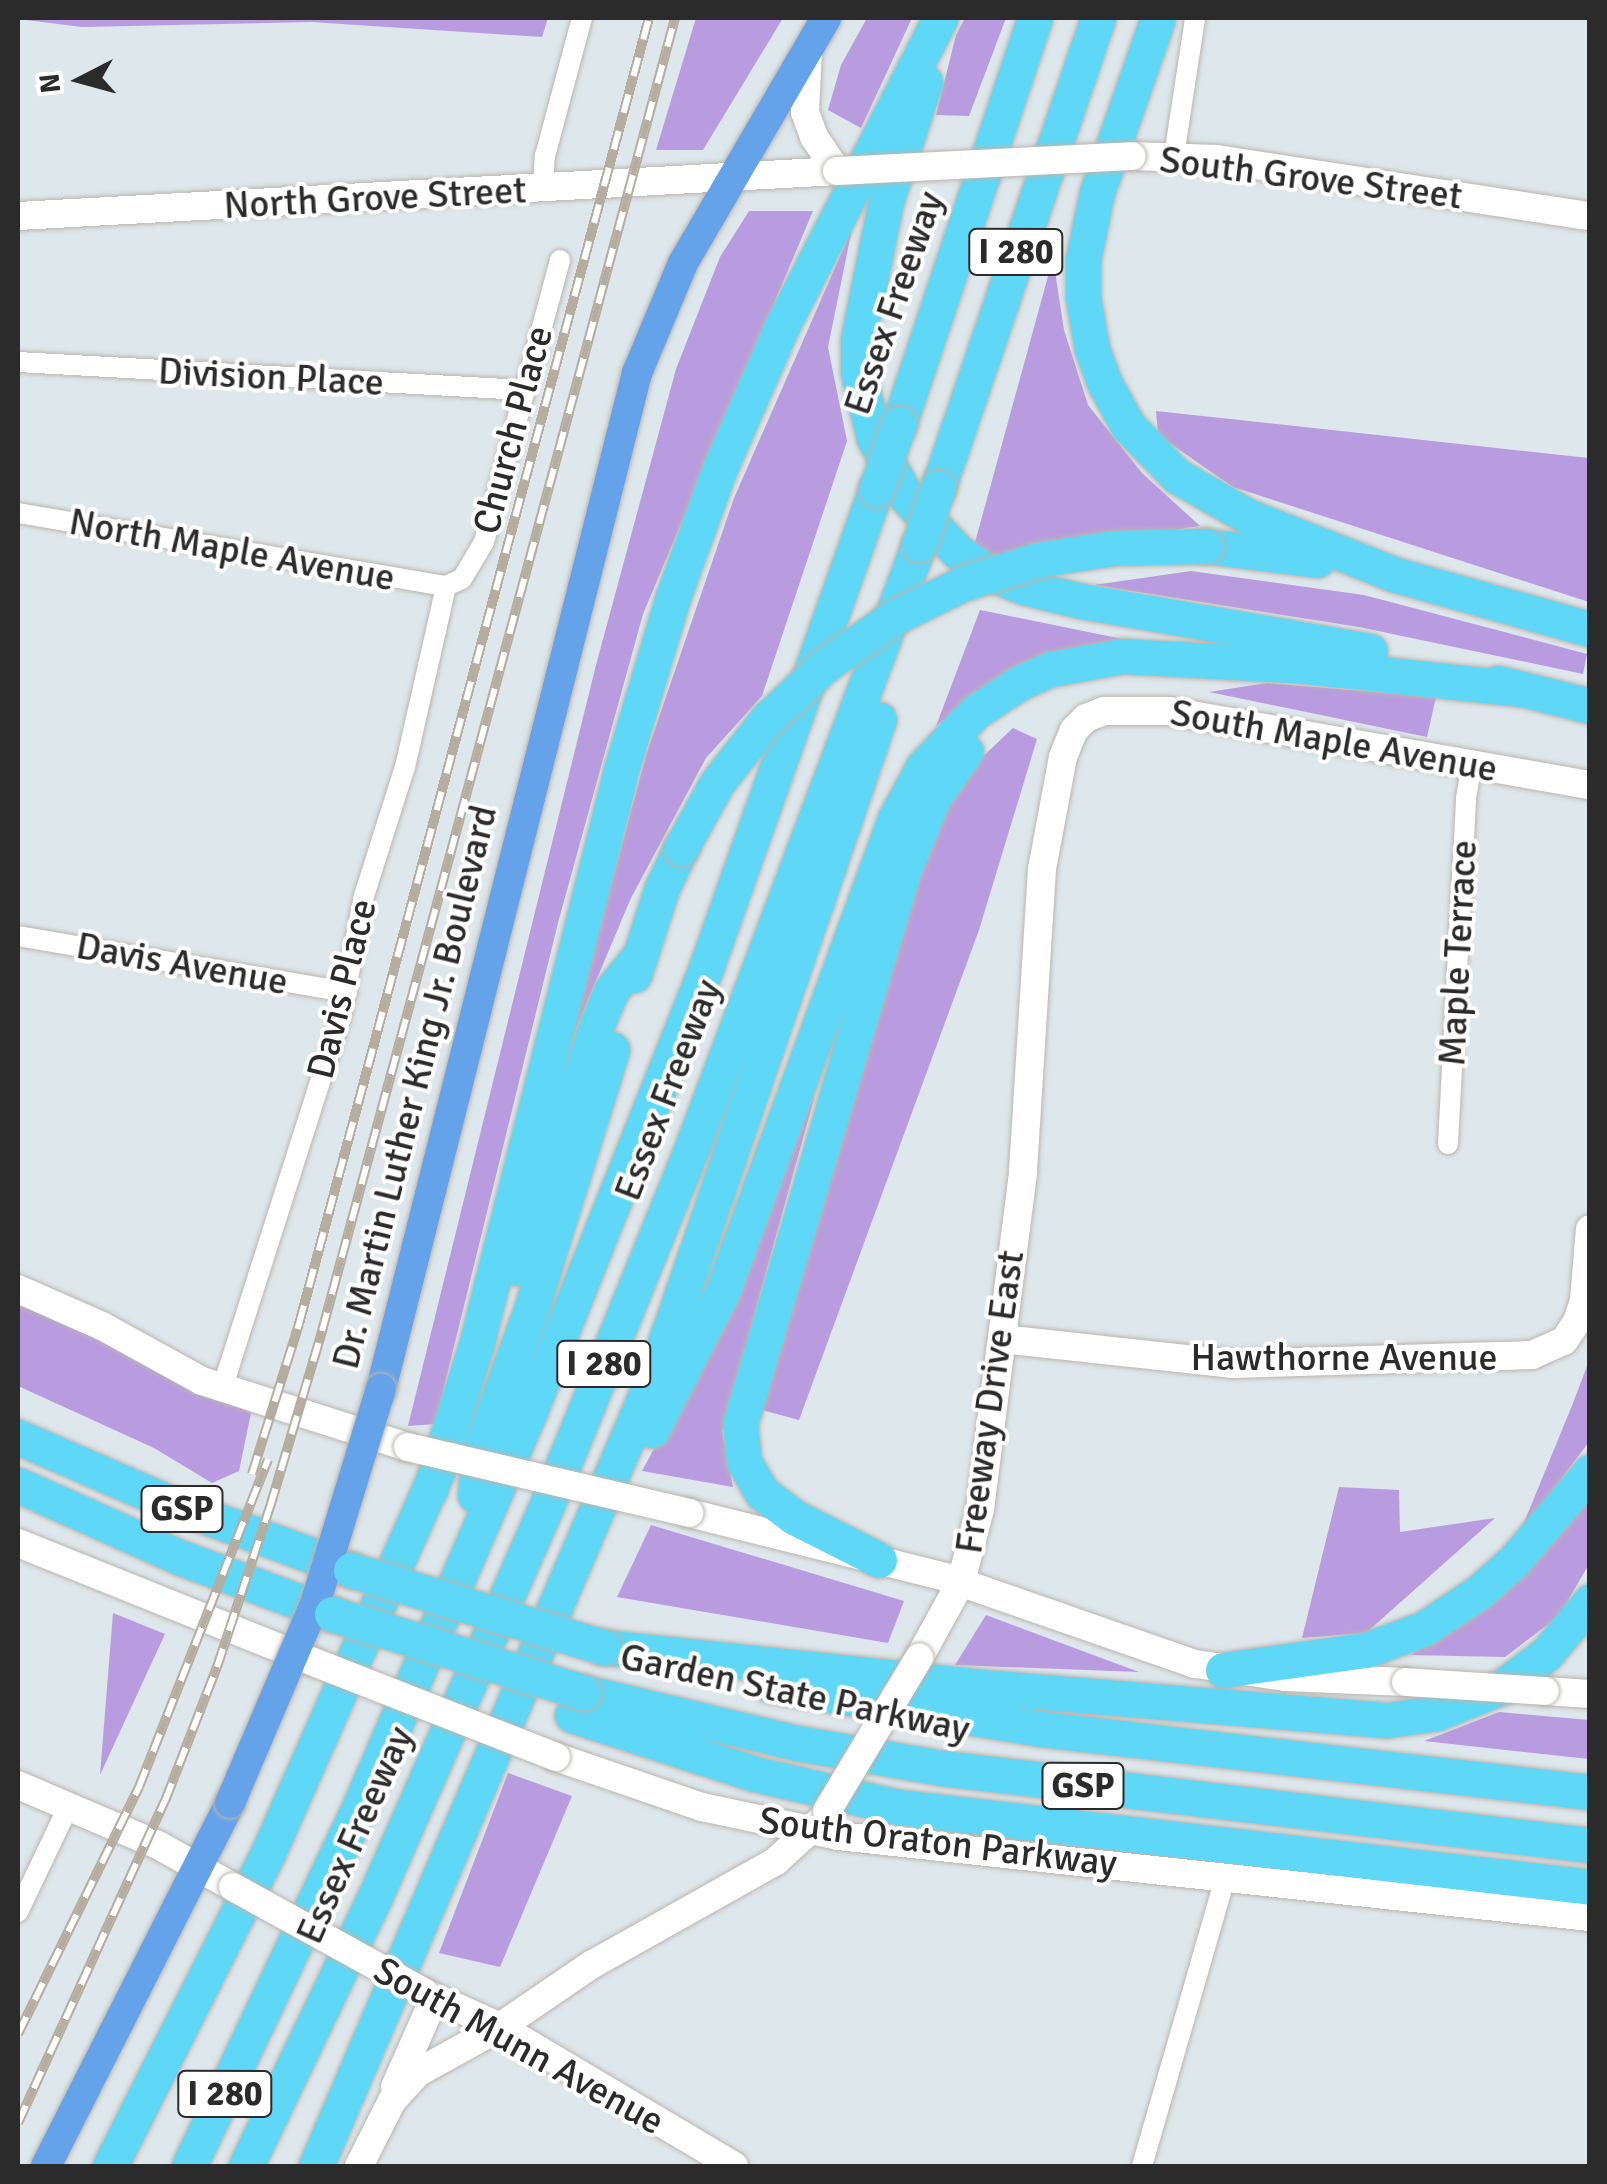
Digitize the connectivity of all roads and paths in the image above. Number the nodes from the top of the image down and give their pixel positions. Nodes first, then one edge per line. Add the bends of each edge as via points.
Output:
1 (582, 18) edge
2 (940, 18) edge
3 (951, 18) edge
4 (1035, 18) edge
5 (1098, 18) edge
6 (1158, 18) edge
7 (1195, 18) edge
8 (818, 30) edge
9 (1174, 156) junction
10 (837, 171) junction
11 (732, 177) junction
12 (542, 188) junction
13 (18, 216) edge
14 (1590, 216) edge
15 (560, 260) dead end
16 (18, 362) edge
17 (524, 390) junction
18 (18, 513) edge
19 (919, 544) junction
20 (1396, 575) junction
21 (446, 586) junction
22 (1590, 629) edge
23 (1178, 658) junction
24 (1520, 689) junction
25 (1590, 706) edge
26 (1080, 723) joint
27 (1472, 763) junction
28 (1590, 785) edge
29 (18, 936) edge
30 (640, 954) junction
31 (346, 992) junction
32 (1448, 1144) dead end
33 (1590, 1229) edge
34 (18, 1289) edge
35 (1002, 1340) junction
36 (222, 1389) junction
37 (18, 1437) edge
38 (1590, 1472) edge
39 (18, 1486) edge
40 (430, 1490) junction
41 (18, 1542) edge
42 (467, 1560) junction
43 (880, 1560) junction
44 (962, 1582) junction
45 (566, 1586) junction
46 (1590, 1602) edge
47 (603, 1646) junction
48 (1224, 1670) junction
49 (1590, 1694) edge
50 (578, 1704) junction
51 (18, 1785) edge
52 (1590, 1792) edge
53 (69, 1804) junction
54 (819, 1822) junction
55 (1590, 1844) edge
56 (198, 1868) junction
57 (1590, 1870) edge
58 (1226, 1875) junction
59 (1510, 1877) junction
60 (1590, 1887) edge
61 (18, 1912) edge
62 (1590, 1917) edge
63 (424, 1922) junction
64 (430, 1996) junction
65 (500, 2027) junction
66 (380, 2121) junction
67 (46, 2166) edge
68 (110, 2166) edge
69 (189, 2166) edge
70 (246, 2166) edge
71 (296, 2166) edge
72 (316, 2166) edge
73 (359, 2166) edge
74 (734, 2166) edge
75 (1142, 2166) edge

1 - 12 street
2 - 40 highway via 782,326 672,597 636,713 476,1346
3 - 24 highway via 886,201 858,340 858,372 874,438 918,512 973,562 1034,590 1378,652
4 - 42 highway, Essex Freeway / I 280, bridge via 706,968
5 - 19 highway, Essex Freeway / I 280, bridge
6 - 20 highway via 1096,192 1085,242 1085,315 1104,382 1139,439 1192,488 1282,532
7 - 9 street
8 - 10 main road via 804,72 805,112
8 - 11 main road, Dr. Martin Luther King Jr. Boulevard
9 - 10 main road, South Grove Street, bridge
9 - 14 main road, South Grove Street
10 - 11 main road, South Grove Street
11 - 12 main road, North Grove Street
11 - 56 main road, Dr. Martin Luther King Jr. Boulevard, bridge via 668,294 637,373 380,1389 316,1602
12 - 13 main road, North Grove Street
15 - 17 street, Church Place
16 - 17 street, Division Place
17 - 21 street, Church Place via 484,542 462,579
18 - 21 street, North Maple Avenue
19 - 45 highway via 858,789 676,1319
19 - 70 highway, Essex Freeway / I 280 via 693,1144 532,1541 368,1914
20 - 22 highway
20 - 30 highway, bridge via 1205,546 1113,548 1036,560 962,584 889,620 824,666 767,719 716,783 680,848
21 - 31 street, Davis Place via 405,766 364,896
23 - 24 highway
23 - 43 highway via 1095,672 1005,715 942,783 907,860 740,1424 744,1462 762,1494
23 - 45 highway via 1104,657 1034,675 976,712 923,767 888,836 712,1314
24 - 25 highway
26 - 27 main road, South Maple Avenue via 1120,709 1169,711
26 - 35 main road, Freeway Drive East via 1066,745 1044,853 1023,1171
27 - 28 main road, South Maple Avenue
27 - 32 street, Maple Terrace
29 - 31 street, Davis Avenue
30 - 40 highway via 611,991 598,1022 498,1327
30 - 42 highway via 549,1256 479,1452
31 - 36 street, Davis Place
33 - 35 main road, Hawthorne Avenue via 1584,1300 1564,1341 1520,1357 1258,1365
34 - 36 main road
35 - 44 main road, Freeway Drive East via 980,1510
36 - 43 main road, bridge via 408,1447
37 - 47 highway, Garden State Parkway / GSP, bridge via 172,1504 351,1570
38 - 48 highway via 1514,1561 1425,1628 1366,1650
39 - 50 highway, GSP, bridge via 179,1557
40 - 68 highway via 268,1854
41 - 54 main road, South Oraton Parkway, bridge via 311,1662 678,1800
42 - 69 highway, Essex Freeway / I 280
43 - 44 main road
44 - 48 main road via 1136,1646
44 - 54 main road, Freeway Drive East, bridge
45 - 63 highway
46 - 47 highway via 1546,1654 1502,1687 1437,1713 1388,1720
47 - 52 highway, Garden State Parkway / GSP via 782,1687 963,1718
48 - 49 main road, bridge
50 - 55 highway, Garden State Parkway / GSP via 942,1768
50 - 59 highway via 755,1774 898,1807
51 - 53 main road, South Munn Avenue
53 - 56 main road, South Munn Avenue
53 - 61 street
54 - 58 main road, South Oraton Parkway via 977,1853
54 - 65 main road, Freeway Drive East via 776,1861 591,1966
56 - 64 main road, South Munn Avenue, bridge
56 - 67 main road, Dr. Martin Luther King Jr. Boulevard
57 - 59 highway
58 - 62 main road, South Oraton Parkway
58 - 75 street
59 - 60 highway
63 - 71 highway
63 - 72 highway
64 - 65 main road, South Munn Avenue
64 - 66 main road
65 - 66 main road, Freeway Drive East via 418,2073
65 - 74 main road, South Munn Avenue
66 - 73 main road, Freeway Drive East

